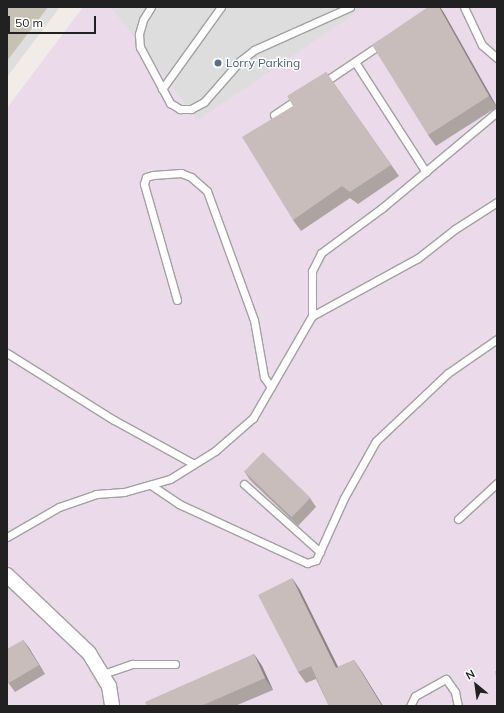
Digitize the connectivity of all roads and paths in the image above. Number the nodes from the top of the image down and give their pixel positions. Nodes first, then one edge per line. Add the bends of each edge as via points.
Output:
1 (151, 7) edge
2 (221, 7) edge
3 (350, 7) edge
4 (464, 7) edge
5 (386, 41) edge
6 (497, 58) edge
7 (355, 62) junction
8 (317, 86) edge
9 (162, 89) junction
10 (305, 95) edge
11 (497, 112) edge
12 (274, 115) dead end
13 (426, 172) junction
14 (497, 202) edge
15 (177, 300) dead end
16 (312, 316) junction
17 (497, 339) edge
18 (7, 353) edge
19 (271, 387) junction
20 (194, 464) junction
21 (497, 483) edge
22 (244, 484) dead end
23 (151, 485) junction
24 (458, 519) dead end
25 (7, 538) edge
26 (320, 552) junction
27 (7, 575) edge
28 (175, 664) dead end
29 (104, 674) junction
30 (112, 706) edge
31 (410, 706) edge
32 (458, 706) edge

1 - 9 lane via 143,20 139,34 140,47
2 - 9 lane
3 - 9 lane via 338,15 254,50 240,61 204,102 191,109 180,108 170,103
4 - 6 lane via 482,45
5 - 7 lane
7 - 8 lane
7 - 13 lane
10 - 12 lane
11 - 13 lane
13 - 16 lane via 321,253 312,271
14 - 16 lane via 454,229 418,258
15 - 19 lane via 144,184 146,177 153,175 181,173 191,177 207,191 254,320 264,377
16 - 19 lane
17 - 26 lane via 448,373 376,441 344,498
18 - 20 lane via 114,420
19 - 20 lane via 253,418 215,451
20 - 23 lane via 170,479
21 - 24 lane
22 - 26 lane
23 - 25 lane via 124,492 96,494 60,507
23 - 26 lane via 179,504 307,563 316,560
27 - 29 street via 89,653
28 - 29 lane via 132,664
29 - 30 street via 111,692
31 - 32 lane via 416,696 446,679 455,692

